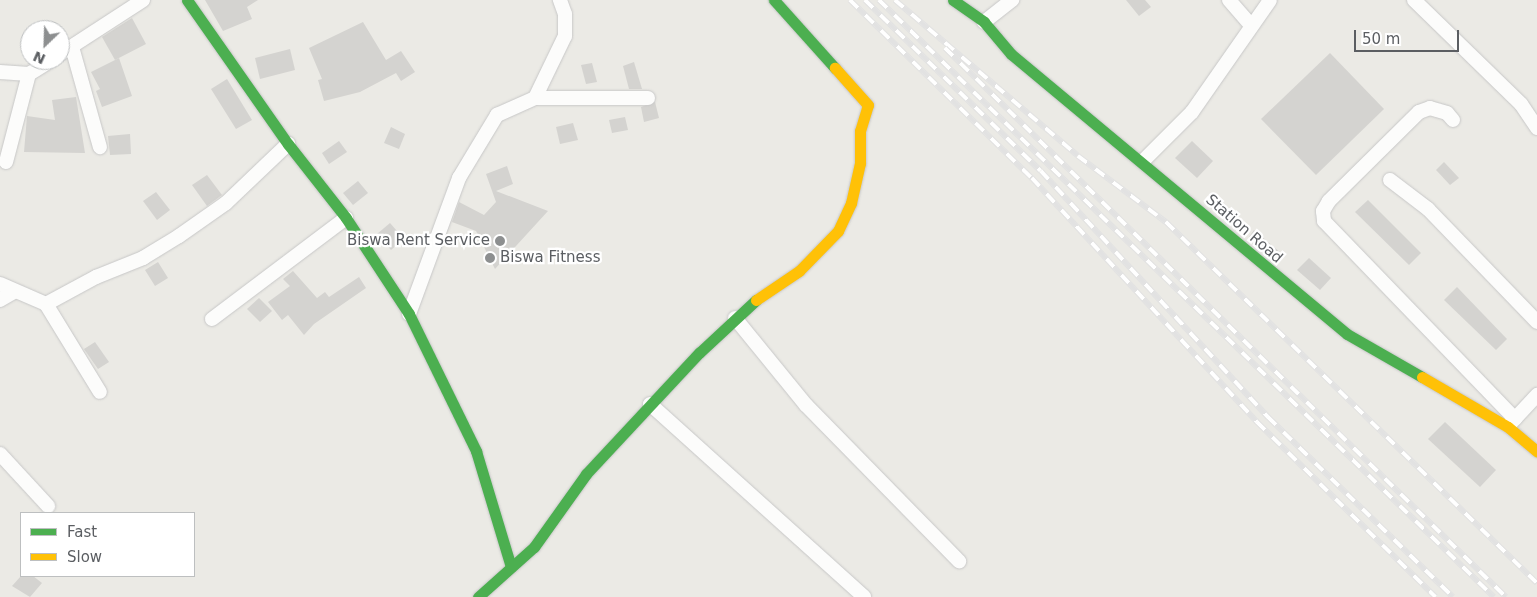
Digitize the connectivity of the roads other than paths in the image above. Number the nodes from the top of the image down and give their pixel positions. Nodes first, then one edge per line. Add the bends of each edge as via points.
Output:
1 (143, 0) edge
2 (187, 0) edge
3 (560, 0) edge
4 (774, 0) edge
5 (953, 0) edge
6 (1012, 0) edge
7 (1229, 0) edge
8 (1270, 0) edge
9 (1414, 0) edge
10 (984, 22) junction
11 (1251, 25) junction
12 (70, 48) edge
13 (70, 62) edge
14 (35, 70) edge
15 (0, 72) edge
16 (29, 74) junction
17 (536, 98) junction
18 (648, 98) dead end
19 (1454, 120) dead end
20 (1537, 128) edge
21 (288, 144) junction
22 (100, 147) dead end
23 (1143, 161) junction
24 (6, 162) dead end
25 (1390, 180) dead end
26 (346, 218) junction
27 (0, 284) edge
28 (14, 292) junction
29 (0, 300) edge
30 (46, 304) junction
31 (409, 314) junction
32 (734, 318) junction
33 (212, 319) dead end
34 (1537, 322) edge
35 (100, 392) dead end
36 (1537, 395) edge
37 (650, 404) junction
38 (1511, 423) junction
39 (1537, 450) edge
40 (0, 454) edge
41 (48, 506) dead end
42 (959, 561) dead end
43 (511, 567) junction
44 (486, 594) edge
45 (864, 597) edge

1 - 12 street
2 - 21 street
3 - 17 street via 565,14 565,36
4 - 32 street via 868,105 860,131 860,163 851,203 838,231 799,271
5 - 10 street, Station Road
6 - 10 street
7 - 11 street
8 - 11 street
9 - 20 street via 1521,104
10 - 23 street, Station Road via 1011,54
11 - 23 street via 1192,112
13 - 22 street
14 - 16 street
15 - 16 street
16 - 24 street
17 - 18 street
17 - 31 street via 497,115 487,130 459,178
19 - 38 street via 1447,113 1430,108 1419,112 1329,201 1323,211 1324,221
21 - 26 street
21 - 30 street via 226,203 179,236 143,258 96,277
23 - 38 street, Station Road via 1347,334
25 - 34 street via 1428,209
26 - 31 street
26 - 33 street
27 - 28 street
28 - 29 street
28 - 30 street via 33,295
30 - 35 street
31 - 43 street via 476,451
32 - 37 street
32 - 42 street via 806,405
36 - 38 street
37 - 43 street via 586,474 534,547
37 - 45 street
38 - 39 street, Station Road
40 - 41 street
43 - 44 street

